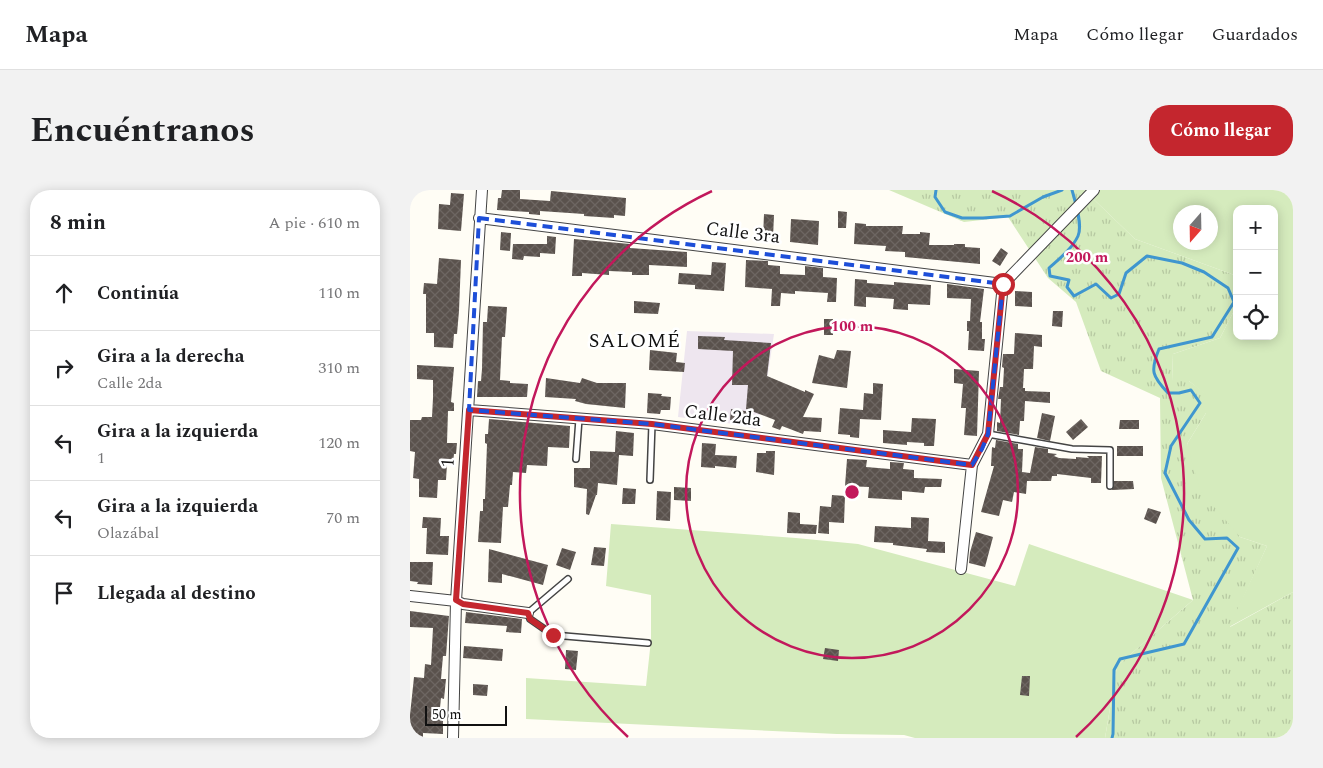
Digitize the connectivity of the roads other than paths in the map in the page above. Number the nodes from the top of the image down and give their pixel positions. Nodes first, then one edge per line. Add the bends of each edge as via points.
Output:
1 (482, 190) edge
2 (1094, 190) edge
3 (479, 218) junction
4 (1003, 284) junction
5 (469, 410) junction
6 (579, 419) junction
7 (652, 424) junction
8 (988, 434) junction
9 (576, 459) dead end
10 (972, 465) junction
11 (650, 480) dead end
12 (1110, 486) dead end
13 (961, 569) dead end
14 (568, 579) dead end
15 (410, 596) edge
16 (456, 600) junction
17 (528, 613) junction
18 (648, 643) dead end
19 (454, 738) edge

1 - 3 street, 1
2 - 4 street
3 - 4 street, Calle 3ra
3 - 5 street, 1
4 - 8 street
5 - 6 street, Calle 2da
5 - 16 street, 1
6 - 7 street, Calle 2da
6 - 9 lane
7 - 10 street, Calle 2da
7 - 11 lane
8 - 10 street
8 - 12 lane via 1072,449 1110,450
10 - 13 street
14 - 17 lane
15 - 16 street
16 - 17 street via 463,604
16 - 19 street, 1
17 - 18 lane via 530,619 553,635

